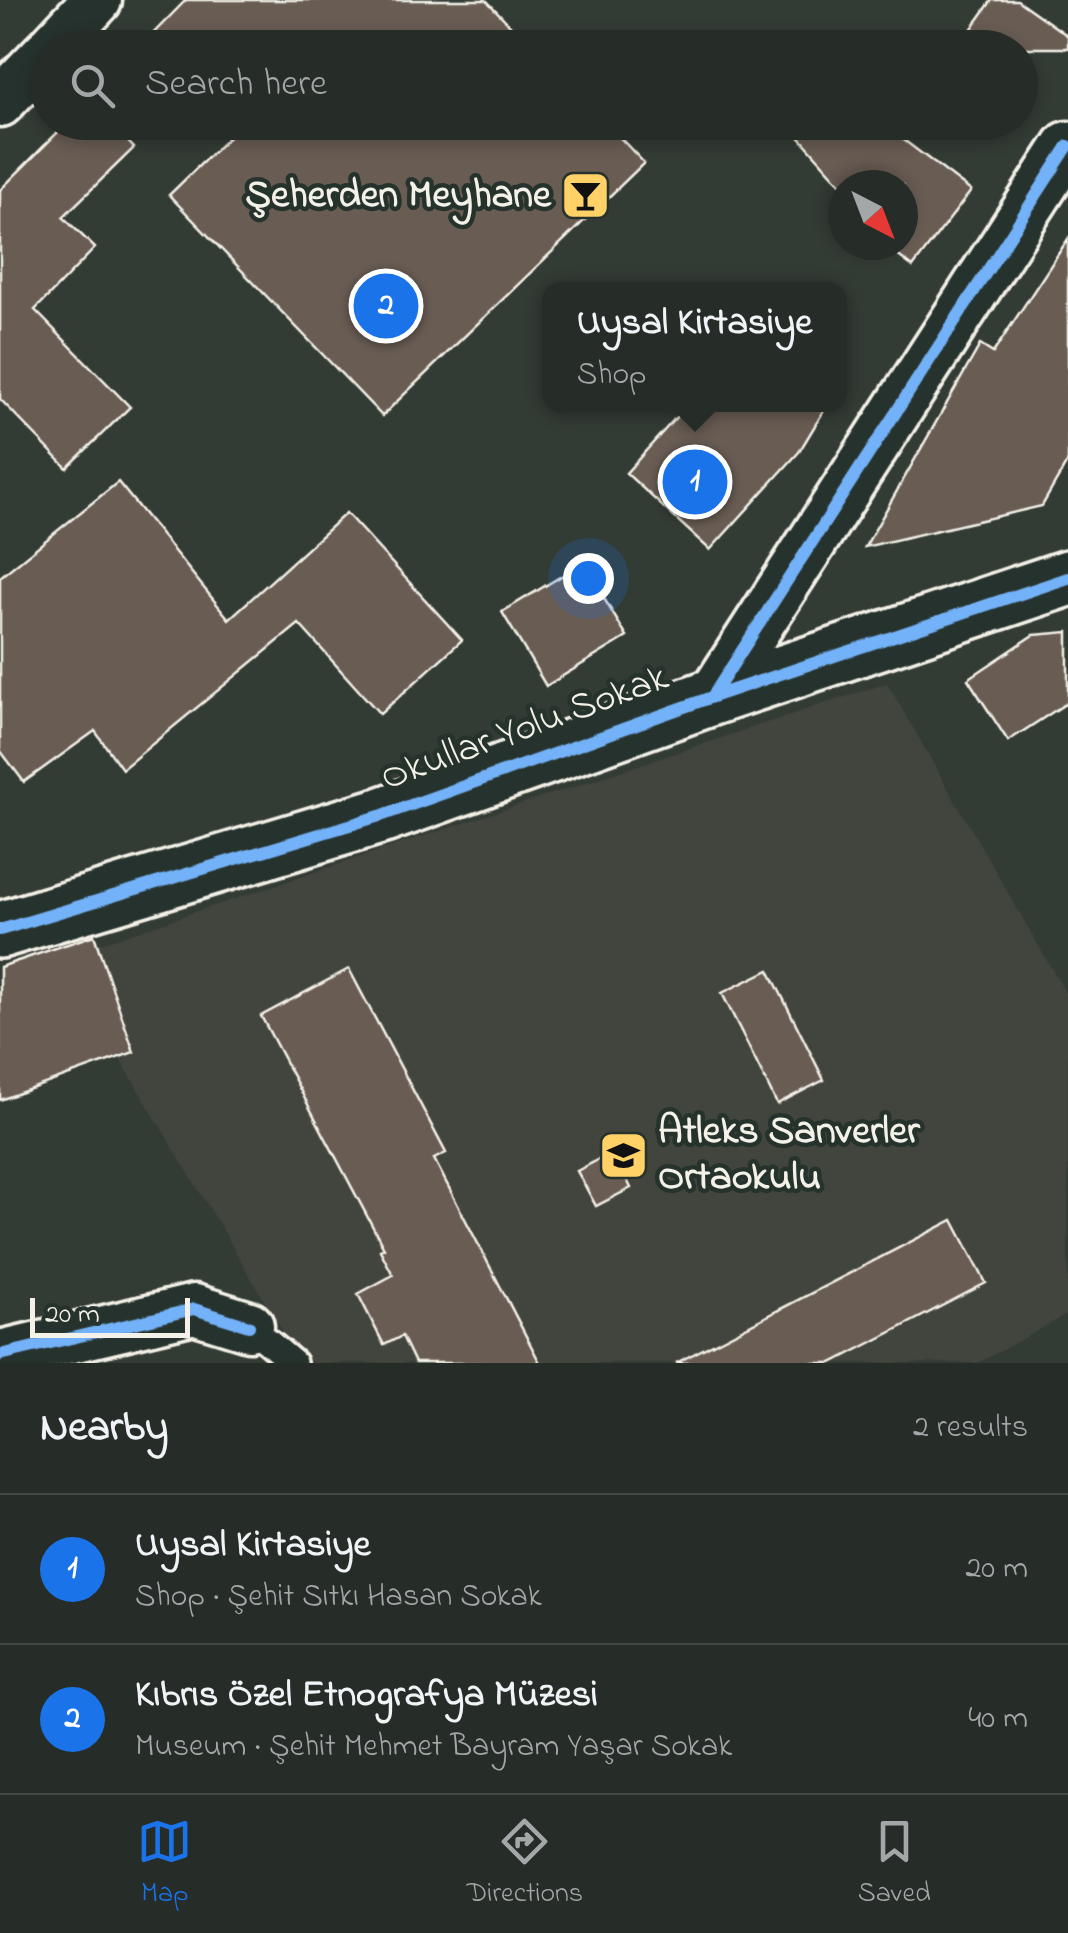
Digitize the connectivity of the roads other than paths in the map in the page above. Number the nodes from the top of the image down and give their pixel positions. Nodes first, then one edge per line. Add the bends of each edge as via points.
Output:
1 (97, 0) edge
2 (69, 30) edge
3 (30, 71) edge
4 (0, 102) edge
5 (1068, 146) edge
6 (1068, 578) edge
7 (712, 697) junction
8 (0, 930) edge
9 (248, 1326) joint
10 (0, 1354) edge
11 (293, 1363) edge

1 - 2 street
3 - 4 street
5 - 7 street
6 - 7 street, Okullar Yolu Sokak
7 - 8 street, Okullar Yolu Sokak via 383,815
9 - 10 street via 194,1310
9 - 11 lane

